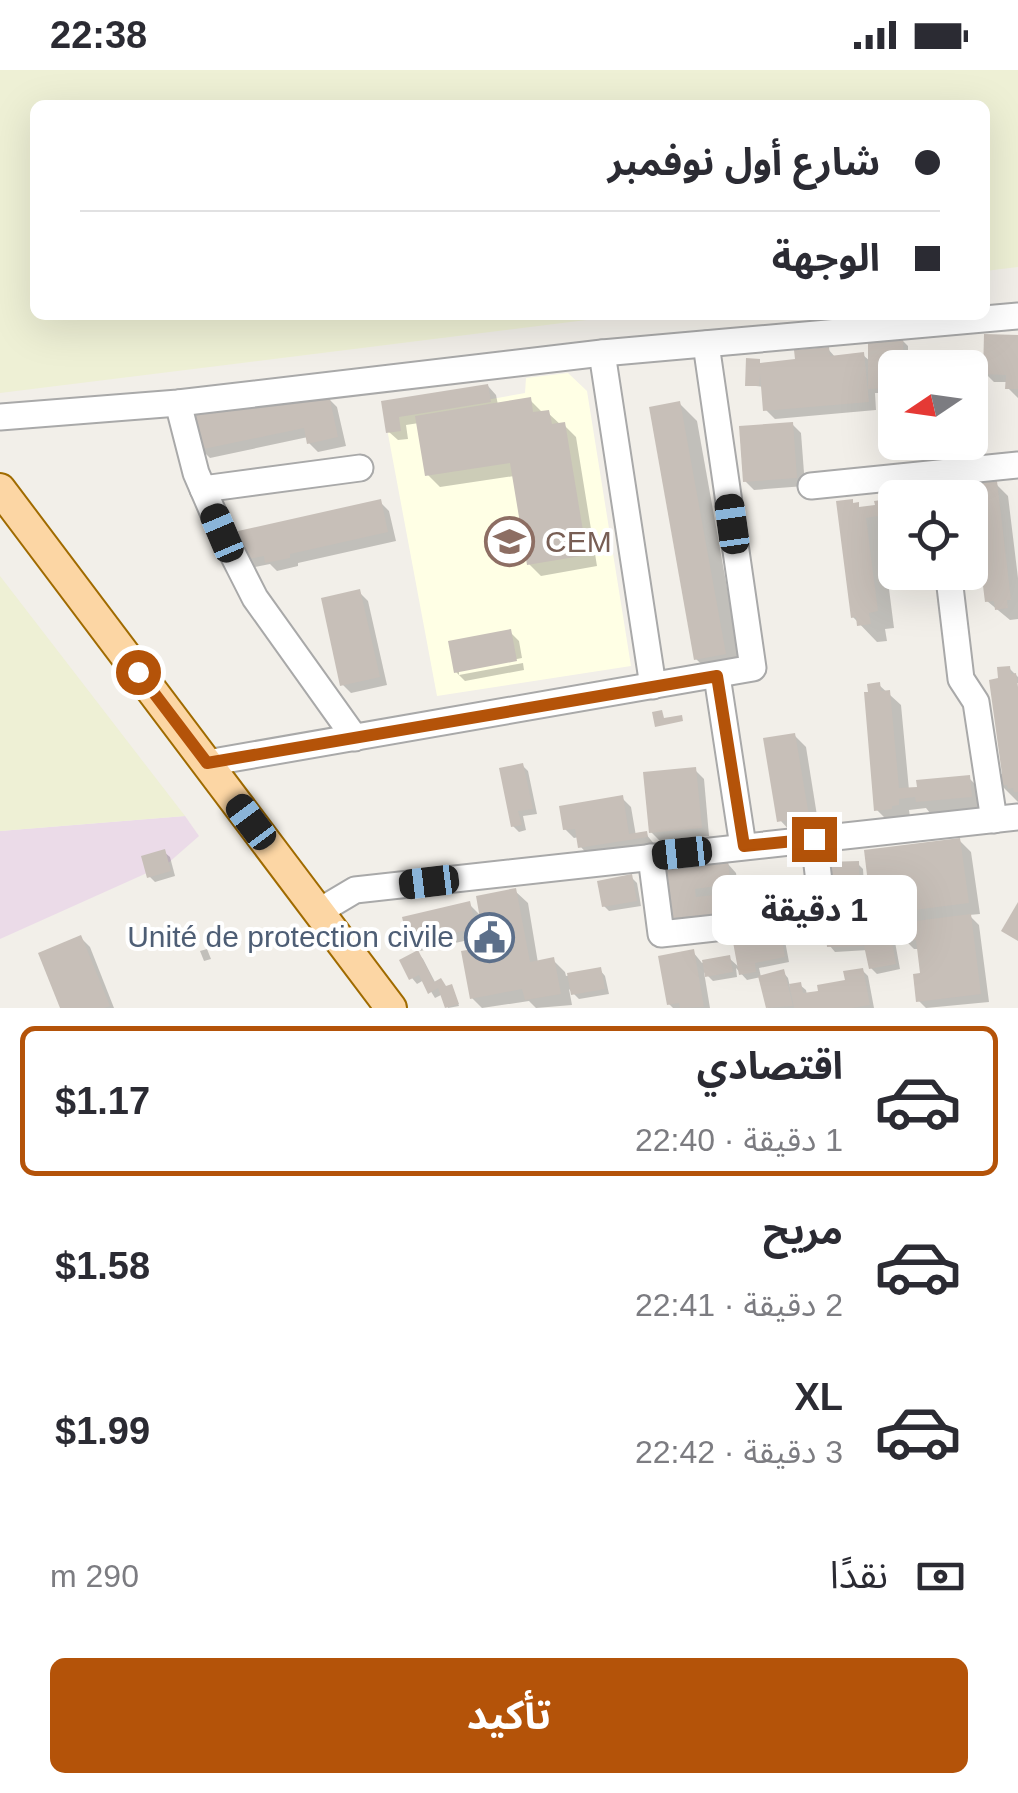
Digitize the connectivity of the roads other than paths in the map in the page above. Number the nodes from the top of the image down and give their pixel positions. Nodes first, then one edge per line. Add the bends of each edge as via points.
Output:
1 (1018, 316) edge
2 (990, 319) edge
3 (973, 320) edge
4 (706, 344) junction
5 (602, 353) junction
6 (178, 403) junction
7 (0, 418) edge
8 (1018, 464) edge
9 (360, 468) dead end
10 (811, 486) dead end
11 (0, 489) edge
12 (203, 489) junction
13 (950, 590) edge
14 (717, 676) junction
15 (653, 686) junction
16 (355, 738) junction
17 (207, 763) junction
18 (1006, 818) edge
19 (814, 839) junction
20 (744, 846) junction
21 (651, 856) junction
22 (318, 912) junction
23 (390, 1008) edge

1 - 2 street
3 - 4 street
4 - 5 street
4 - 14 street via 753,668
5 - 6 street
5 - 15 street
6 - 7 street
6 - 12 street
8 - 10 street
9 - 12 street
11 - 17 main road
12 - 16 street via 255,598
13 - 18 street via 961,679 976,702
14 - 15 street
14 - 20 street
15 - 16 street
16 - 17 street
17 - 22 main road
18 - 19 street
19 - 20 street
19 - 21 street via 822,916 660,934
20 - 21 street
21 - 22 street via 354,890
22 - 23 main road

